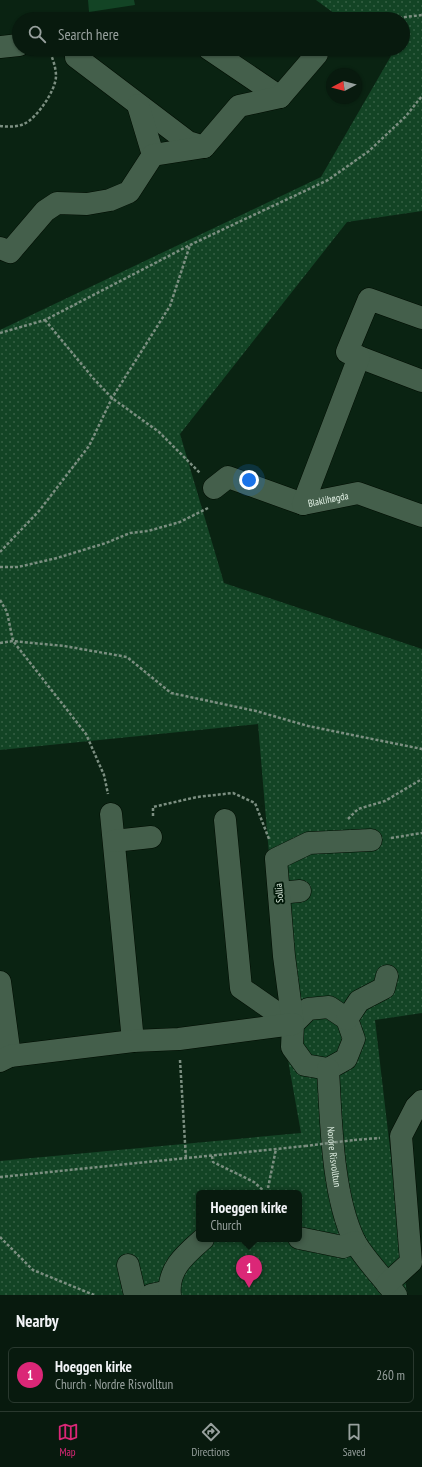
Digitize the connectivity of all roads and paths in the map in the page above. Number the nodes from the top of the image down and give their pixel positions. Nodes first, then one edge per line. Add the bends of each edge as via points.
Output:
1 (422, 15) edge
2 (410, 16) edge
3 (12, 46) edge
4 (0, 47) edge
5 (51, 56) edge
6 (76, 56) edge
7 (219, 56) edge
8 (315, 56) edge
9 (422, 96) edge
10 (280, 97) junction
11 (138, 104) junction
12 (0, 126) edge
13 (204, 147) junction
14 (153, 155) junction
15 (190, 245) junction
16 (0, 248) edge
17 (422, 318) edge
18 (45, 320) junction
19 (0, 333) edge
20 (359, 357) junction
21 (422, 381) edge
22 (112, 398) junction
23 (214, 488) junction
24 (303, 504) junction
25 (422, 516) edge
26 (0, 552) edge
27 (0, 567) edge
28 (0, 600) edge
29 (13, 641) junction
30 (0, 643) edge
31 (422, 749) edge
32 (422, 779) edge
33 (111, 814) joint
34 (225, 820) dead end
35 (422, 833) edge
36 (151, 837) dead end
37 (371, 840) joint
38 (114, 841) junction
39 (322, 842) junction
40 (387, 976) dead end
41 (0, 982) edge
42 (347, 1019) junction
43 (293, 1024) junction
44 (179, 1039) junction
45 (134, 1040) junction
46 (5, 1058) edge
47 (328, 1069) junction
48 (422, 1101) edge
49 (354, 1140) dead end
50 (276, 1149) junction
51 (212, 1156) junction
52 (186, 1159) junction
53 (0, 1177) edge
54 (263, 1190) edge
55 (268, 1190) edge
56 (0, 1237) edge
57 (302, 1239) edge
58 (201, 1242) edge
59 (354, 1242) junction
60 (416, 1260) edge
61 (128, 1265) dead end
62 (392, 1289) edge
63 (163, 1294) edge
64 (94, 1295) edge
65 (136, 1295) edge

1 - 2 path
3 - 4 street
5 - 12 path via 56,76 55,86 48,99 26,123
6 - 11 street
7 - 10 street
8 - 10 street
9 - 15 path via 406,116 369,150 328,180
10 - 13 street via 239,106
11 - 13 street via 188,142
11 - 14 street
13 - 14 street
14 - 16 street via 129,192 110,200 87,204 57,203 45,212 10,252
15 - 18 path
15 - 22 path via 170,306
17 - 20 street via 369,299 348,352
18 - 19 path
18 - 22 path
20 - 21 street
20 - 24 street
22 - 23 path via 159,432
22 - 26 path via 88,446 39,511
23 - 24 street, Blaklihøgda via 228,477
23 - 27 path via 210,507 180,522 130,533 57,558 18,567
24 - 25 street, Blaklihøgda via 358,493
28 - 29 path via 8,612
29 - 30 path
29 - 31 path via 71,647 127,657 171,693 256,711 308,726
29 - 33 path via 86,734 104,776
32 - 39 path via 385,801 358,810
33 - 38 street
34 - 43 street via 241,988
35 - 37 path
36 - 38 street
37 - 39 street, Sollia
38 - 45 street
39 - 43 street, Sollia via 309,843 276,859 289,892 284,956
40 - 42 street via 384,988 359,1001
41 - 46 street
42 - 43 street via 329,1007 308,1009
42 - 47 street via 354,1039 346,1059
43 - 44 street
43 - 47 street via 292,1047 301,1059 306,1065
44 - 45 street
44 - 52 path
45 - 46 street
47 - 59 street, Nordre Risvolltun via 333,1146 346,1221
48 - 60 street via 416,1107 401,1136
49 - 50 path, bridge
50 - 51 path
50 - 55 path
51 - 52 path
51 - 54 path via 213,1162 254,1182
52 - 53 path
56 - 64 path via 33,1270
57 - 59 street via 343,1247
58 - 63 street via 180,1260
59 - 62 street, Nordre Risvolltun
60 - 62 street
61 - 65 street

